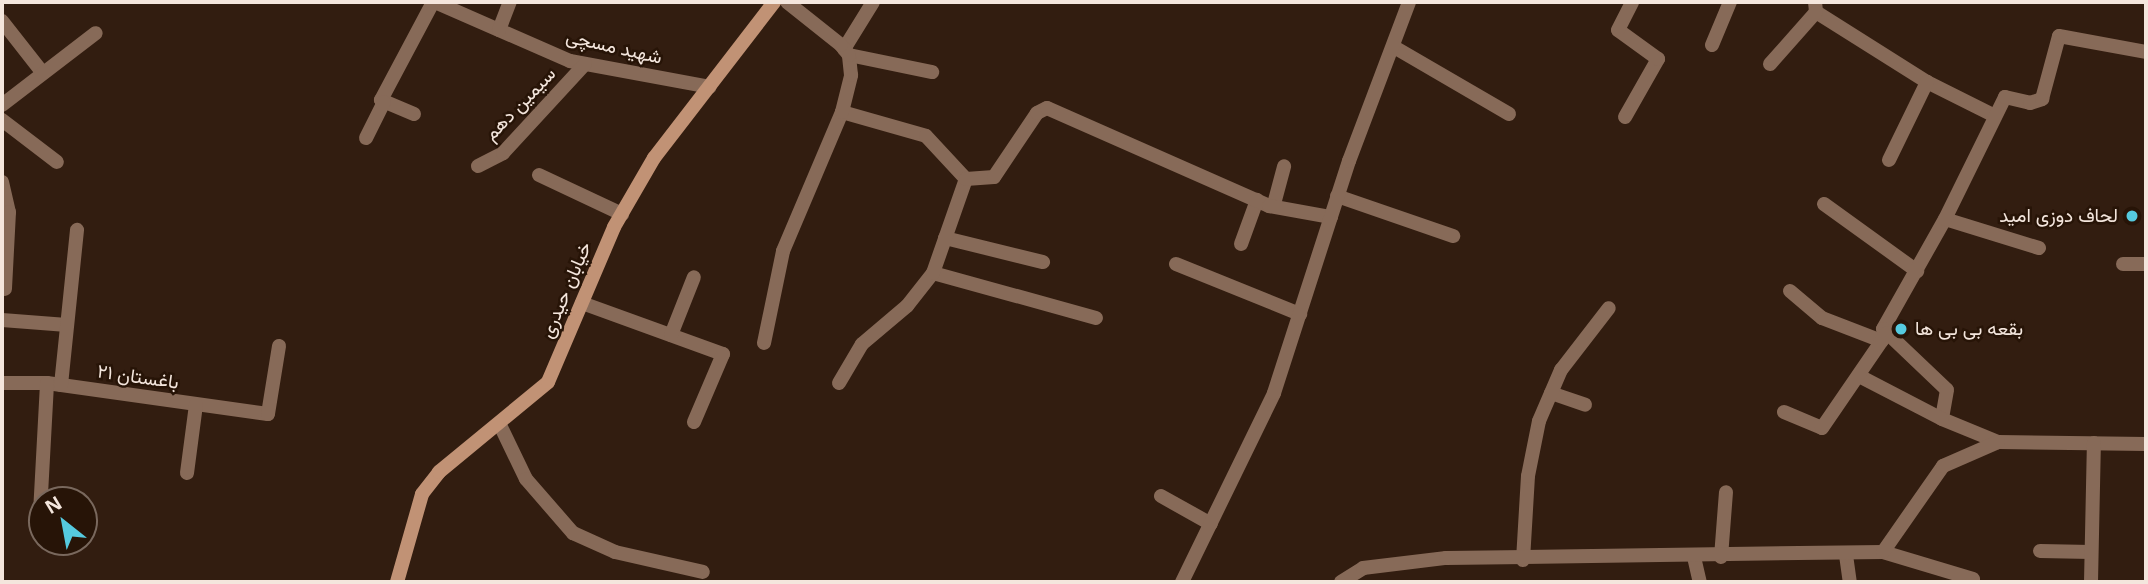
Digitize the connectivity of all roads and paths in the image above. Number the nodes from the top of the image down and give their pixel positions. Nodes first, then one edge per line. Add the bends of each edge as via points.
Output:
1 (434, 2) edge
2 (509, 2) edge
3 (774, 2) edge
4 (787, 2) edge
5 (873, 2) edge
6 (1409, 2) edge
7 (1632, 2) edge
8 (1730, 2) edge
9 (1815, 7) edge
10 (2, 21) edge
11 (499, 30) junction
12 (96, 33) dead end
13 (1712, 45) dead end
14 (1394, 47) junction
15 (846, 52) junction
16 (2146, 52) edge
17 (585, 64) junction
18 (1770, 64) dead end
19 (42, 72) junction
20 (932, 72) dead end
21 (1927, 82) junction
22 (710, 87) junction
23 (384, 102) junction
24 (2, 105) edge
25 (842, 112) junction
26 (414, 114) dead end
27 (1509, 114) dead end
28 (1995, 116) junction
29 (1625, 117) dead end
30 (2, 120) edge
31 (366, 138) dead end
32 (1889, 160) dead end
33 (57, 162) dead end
34 (478, 166) dead end
35 (1284, 166) dead end
36 (540, 174) dead end
37 (966, 179) junction
38 (2, 182) edge
39 (1337, 196) junction
40 (1257, 200) junction
41 (1274, 204) junction
42 (1824, 204) dead end
43 (622, 214) junction
44 (1331, 217) junction
45 (1945, 219) junction
46 (78, 230) dead end
47 (1453, 236) dead end
48 (945, 238) junction
49 (1241, 244) dead end
50 (2039, 248) dead end
51 (1043, 262) dead end
52 (1176, 264) dead end
53 (2123, 264) dead end
54 (2146, 264) edge
55 (1917, 271) junction
56 (933, 273) junction
57 (694, 277) dead end
58 (5, 289) dead end
59 (1790, 291) dead end
60 (582, 303) junction
61 (1609, 308) dead end
62 (1300, 313) junction
63 (1096, 318) dead end
64 (2, 320) edge
65 (67, 325) junction
66 (671, 335) junction
67 (1885, 337) junction
68 (764, 343) dead end
69 (279, 346) dead end
70 (1861, 377) junction
71 (2, 383) edge
72 (839, 383) dead end
73 (54, 384) junction
74 (1551, 393) junction
75 (196, 405) junction
76 (1585, 405) dead end
77 (1784, 412) dead end
78 (1942, 419) junction
79 (694, 422) dead end
80 (500, 425) junction
81 (1998, 442) junction
82 (2094, 443) junction
83 (2146, 444) edge
84 (187, 473) dead end
85 (43, 486) edge
86 (1726, 492) dead end
87 (1161, 496) dead end
88 (1211, 524) junction
89 (2040, 551) dead end
90 (1883, 552) junction
91 (2091, 552) junction
92 (1846, 555) junction
93 (1694, 557) junction
94 (1721, 557) junction
95 (1523, 560) junction
96 (703, 572) dead end
97 (1973, 579) dead end
98 (397, 582) edge
99 (1182, 582) edge
100 (1341, 582) edge
101 (1700, 582) edge
102 (1850, 582) edge
103 (2091, 582) edge

1 - 11 street, شهید مسچی
1 - 23 street
2 - 11 street
3 - 22 street, خیابان حیدری
4 - 15 street
5 - 15 street
6 - 14 street
7 - 29 street via 1618,30 1658,59
8 - 13 street
9 - 18 street
9 - 21 street
10 - 19 street
11 - 17 street, شهید مسچی
12 - 19 street
14 - 27 street
14 - 39 street
15 - 20 street
15 - 25 street via 850,85
16 - 28 street via 2059,36 2042,99 2030,103 2005,97
17 - 22 street, شهید مسچی
17 - 34 street, سیمین دهم via 503,153
19 - 24 street
21 - 28 street
21 - 32 street
22 - 43 street, خیابان حیدری via 653,158
23 - 26 street
23 - 31 street
25 - 37 street via 926,136
25 - 68 street via 783,251
28 - 45 street
30 - 33 street
35 - 41 street
36 - 43 street
37 - 40 street via 994,177 1037,113 1047,108
37 - 48 street
38 - 58 street via 9,212
39 - 44 street
39 - 47 street
40 - 41 street
40 - 49 street
41 - 44 street
42 - 55 street
43 - 60 street, خیابان حیدری
44 - 62 street
45 - 50 street
45 - 55 street
46 - 65 street
48 - 51 street
48 - 56 street
52 - 62 street
53 - 54 street
55 - 67 street via 1883,329
56 - 63 street
56 - 72 street via 907,306 862,344
57 - 66 street
59 - 67 street via 1822,318
60 - 66 street
60 - 80 street, خیابان حیدری via 548,382
61 - 74 street via 1560,370
62 - 88 street via 1248,455
64 - 65 street
65 - 73 street
66 - 79 street via 723,354
67 - 70 street
67 - 78 street via 1947,390
69 - 75 street, باغستان ۲۱ via 268,414
70 - 77 street via 1822,428
70 - 78 street
71 - 73 street, باغستان ۲۱
73 - 75 street, باغستان ۲۱
73 - 85 street
74 - 76 street
74 - 95 street via 1528,476
75 - 84 street
78 - 81 street
80 - 96 street via 526,479 573,533 615,552
80 - 98 street, خیابان حیدری via 439,472 422,494
81 - 82 street
81 - 90 street via 1943,466
82 - 83 street
82 - 91 street
86 - 94 street
87 - 88 street
88 - 99 street
89 - 91 street
90 - 92 street
90 - 97 street
91 - 103 street
92 - 94 street
92 - 102 street
93 - 94 street
93 - 95 street
93 - 101 street
95 - 100 street via 1383,563 1363,568

